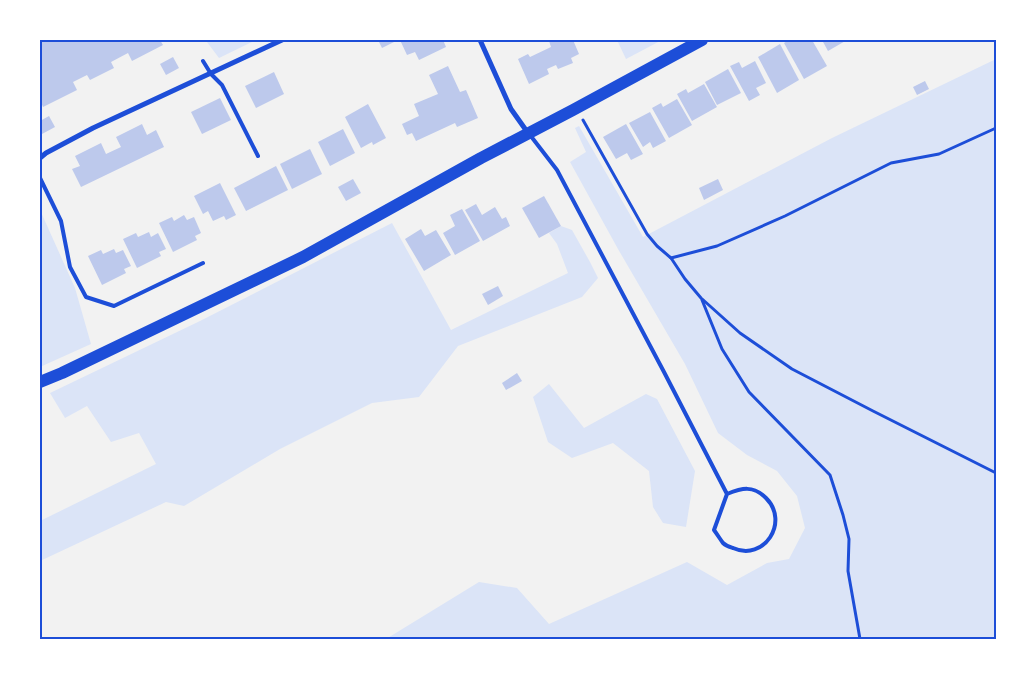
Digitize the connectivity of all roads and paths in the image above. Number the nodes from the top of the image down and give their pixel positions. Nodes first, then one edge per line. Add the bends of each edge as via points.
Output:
1 (282, 40) edge
2 (480, 40) edge
3 (702, 40) edge
4 (204, 61) dead end
5 (211, 74) junction
6 (583, 120) dead end
7 (996, 128) edge
8 (529, 133) junction
9 (258, 156) dead end
10 (40, 158) edge
11 (40, 178) edge
12 (672, 258) junction
13 (203, 263) dead end
14 (701, 298) junction
15 (40, 382) edge
16 (996, 473) edge
17 (726, 494) junction
18 (860, 639) edge

1 - 5 street
2 - 8 street via 511,109
3 - 8 main road
4 - 5 lane
5 - 9 lane via 222,85
5 - 10 street via 94,128
6 - 12 path via 647,234
7 - 12 path via 939,154 891,163 717,246
8 - 15 main road via 303,257
8 - 17 lane via 558,170
11 - 13 lane via 62,221 70,267 86,297 114,306
12 - 14 path
14 - 16 path via 740,333 792,369
14 - 18 path via 722,348 749,392 830,475 849,539 848,571
17 - 17 lane via 743,488 760,492 772,504 776,521 774,530 771,538 758,549 740,551 724,544 714,530

